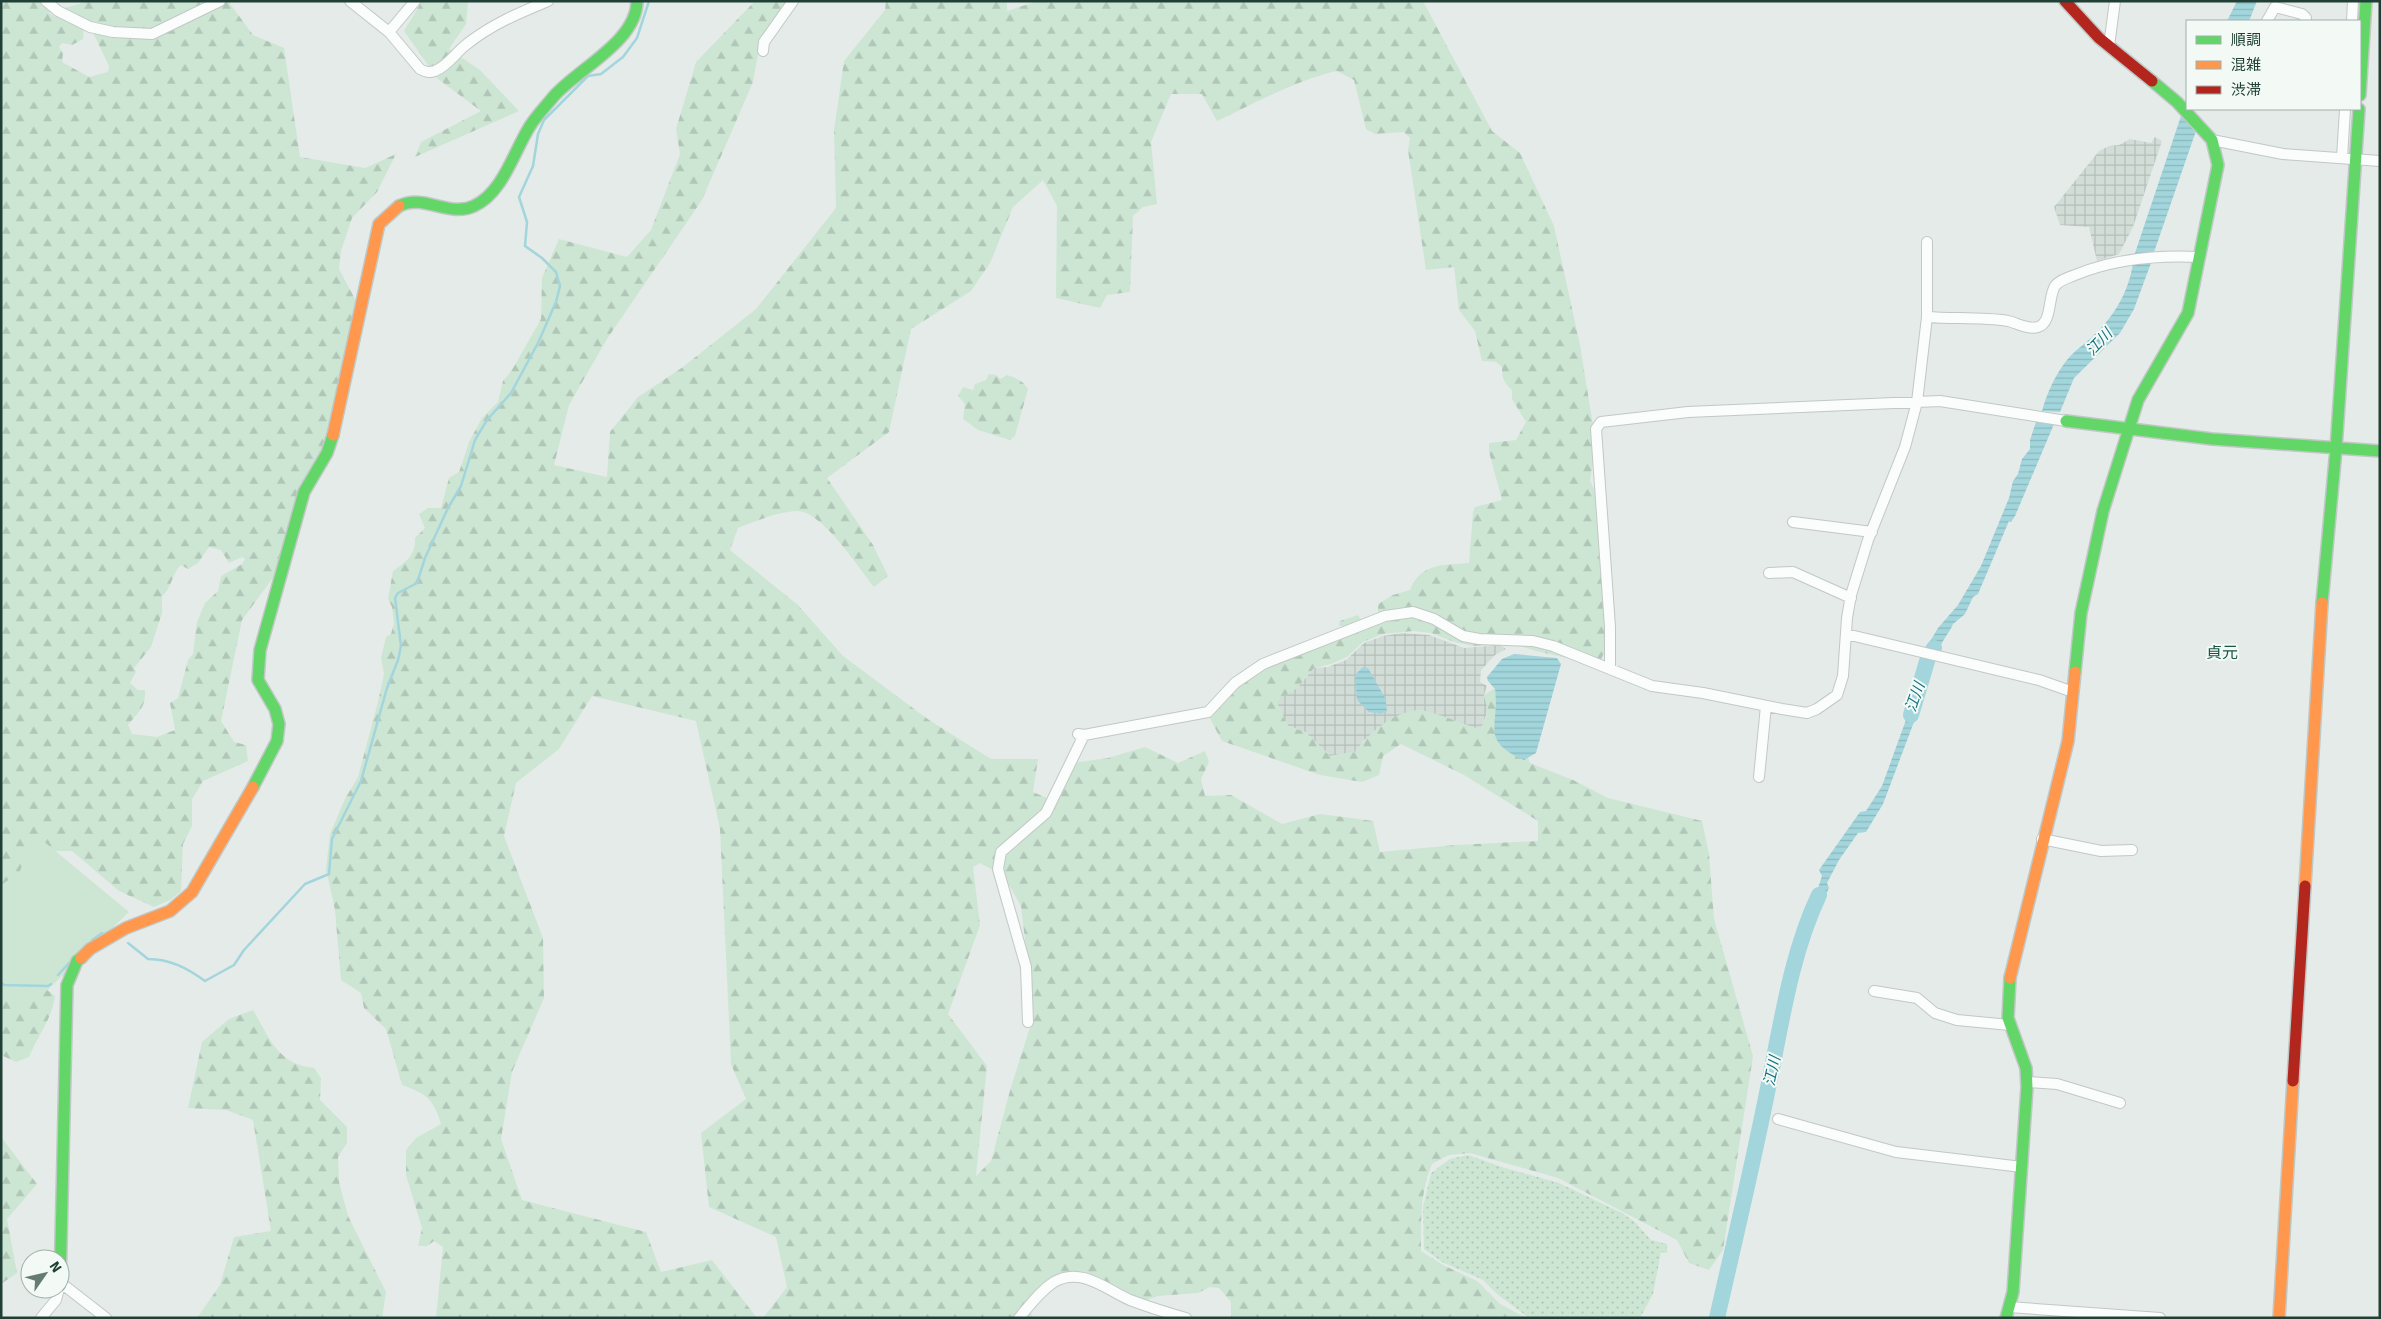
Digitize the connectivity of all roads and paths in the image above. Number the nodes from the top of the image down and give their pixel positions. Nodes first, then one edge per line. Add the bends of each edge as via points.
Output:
1 (46, 1) edge
2 (220, 1) edge
3 (350, 1) edge
4 (415, 1) edge
5 (548, 1) edge
6 (637, 1) edge
7 (793, 1) edge
8 (2065, 1) edge
9 (2115, 1) edge
10 (2353, 1) edge
11 (2366, 1) edge
12 (2268, 20) edge
13 (2305, 20) edge
14 (2352, 20) edge
15 (389, 32) junction
16 (2109, 46) junction
17 (763, 51) dead end
18 (2361, 79) edge
19 (2345, 110) edge
20 (2359, 110) edge
21 (2212, 140) junction
22 (2342, 158) junction
23 (2356, 158) junction
24 (2380, 161) edge
25 (1927, 242) dead end
26 (2199, 257) junction
27 (1927, 317) junction
28 (1917, 402) junction
29 (2066, 421) joint
30 (2128, 430) junction
31 (2336, 449) junction
32 (2380, 451) edge
33 (1793, 522) dead end
34 (1872, 532) junction
35 (1769, 573) dead end
36 (1850, 598) junction
37 (1846, 634) junction
38 (1610, 668) junction
39 (2073, 692) junction
40 (1766, 706) junction
41 (1759, 777) dead end
42 (2042, 839) junction
43 (2132, 850) dead end
44 (1874, 991) dead end
45 (1028, 1022) dead end
46 (2010, 1026) junction
47 (2027, 1082) junction
48 (2120, 1104) dead end
49 (1778, 1119) dead end
50 (2022, 1168) junction
51 (61, 1249) edge
52 (70, 1293) edge
53 (56, 1299) edge
54 (2008, 1313) edge
55 (42, 1318) edge
56 (106, 1318) edge
57 (1019, 1318) edge
58 (1186, 1318) edge
59 (2160, 1318) edge
60 (2279, 1318) edge

1 - 2 street via 58,11 90,26 152,34
3 - 15 street
4 - 15 street
5 - 15 street via 504,19 436,71 420,69
6 - 51 street via 635,19 625,33 571,77 555,95 531,126 486,198 462,210 407,203 389,212 379,224 334,431 327,453 304,492 260,650 258,680 275,709 278,741 192,892 170,910 126,928 90,949 78,961 67,986
7 - 17 street via 764,42
8 - 16 street
9 - 16 street
10 - 14 street
11 - 18 street
12 - 13 street via 2275,7 2302,14
16 - 21 street via 2177,102
19 - 22 street
20 - 23 street
21 - 22 street via 2283,154
21 - 26 street via 2218,165
22 - 23 street
23 - 24 street
23 - 31 street
25 - 27 street
26 - 27 street via 2162,257 2100,265 2056,284 2047,315 2038,327 2008,321
26 - 30 street via 2188,314 2138,400
27 - 28 street
28 - 29 street via 1940,401
28 - 34 street via 1905,447
28 - 38 street via 1688,412 1601,422 1596,429
29 - 30 street
30 - 31 street
30 - 39 street via 2103,511 2081,613
31 - 32 street
31 - 60 street via 2320,629
33 - 34 street
34 - 36 street
35 - 36 street via 1793,572
36 - 37 street
37 - 39 street via 2039,680
37 - 40 street via 1844,676 1837,695 1807,713
38 - 40 street via 1652,686 1703,692
38 - 45 street via 1553,646 1533,641 1463,636 1423,614 1400,613 1263,664 1235,683 1208,712 1081,734 1046,813 1001,852 998,869 1026,967
39 - 42 street via 2068,740
40 - 41 street
42 - 43 street via 2102,851
42 - 46 street via 2010,974
44 - 46 street via 1917,998 1935,1013 1957,1020
46 - 47 street via 2026,1068
47 - 48 street via 2058,1084
47 - 50 street
49 - 50 street via 1896,1152
50 - 54 street
52 - 56 street
53 - 55 street
54 - 59 street
57 - 58 street via 1040,1293 1056,1281 1069,1277 1098,1282 1128,1298

